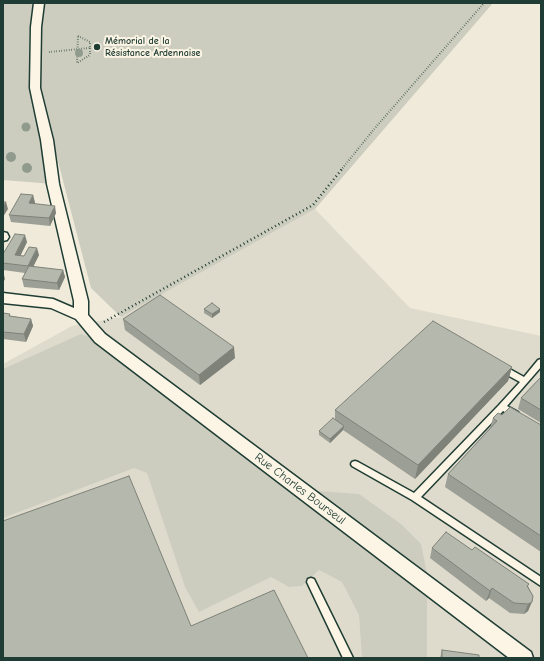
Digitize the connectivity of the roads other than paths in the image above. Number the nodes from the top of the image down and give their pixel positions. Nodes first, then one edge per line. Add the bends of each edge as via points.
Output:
1 (39, 3) edge
2 (3, 298) edge
3 (81, 316) junction
4 (541, 362) edge
5 (498, 366) edge
6 (525, 381) junction
7 (502, 407) junction
8 (522, 418) edge
9 (355, 464) dead end
10 (414, 498) junction
11 (311, 582) dead end
12 (541, 582) edge
13 (348, 658) edge
14 (524, 658) edge

1 - 3 street via 35,88
2 - 3 street via 53,304
3 - 14 street, Rue Charles Bourseul via 100,338
4 - 6 lane
5 - 6 lane
6 - 7 lane
7 - 8 lane
7 - 10 lane
9 - 10 lane
10 - 12 lane
11 - 13 lane

